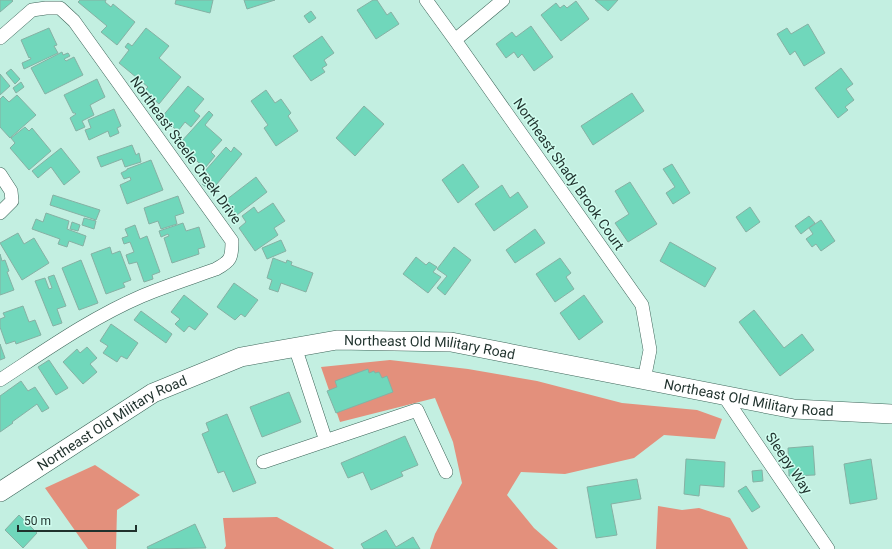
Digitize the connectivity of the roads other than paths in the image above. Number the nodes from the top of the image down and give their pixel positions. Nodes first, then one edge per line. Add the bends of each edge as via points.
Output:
1 (426, 0) edge
2 (503, 0) edge
3 (0, 38) edge
4 (456, 40) junction
5 (0, 174) edge
6 (0, 212) edge
7 (295, 347) junction
8 (0, 380) edge
9 (644, 380) junction
10 (724, 396) junction
11 (892, 414) edge
12 (326, 441) junction
13 (263, 462) dead end
14 (446, 472) dead end
15 (0, 492) edge
16 (828, 549) edge

1 - 4 street, Northeast Shady Brook Court
2 - 4 street
3 - 8 street, Northeast Steele Creek Drive via 32,10 60,8 74,21 232,241 232,255 225,264 142,296 107,313
4 - 9 street, Northeast Shady Brook Court via 642,305 650,350
5 - 6 street via 11,191 12,202
7 - 9 street, Northeast Old Military Road via 337,340 452,342
7 - 12 street
7 - 15 street, Northeast Old Military Road via 241,357 153,393
9 - 10 street, Northeast Old Military Road
10 - 11 street, Northeast Old Military Road via 794,409
10 - 16 street, Sleepy Way
12 - 13 street
12 - 14 street via 417,410

